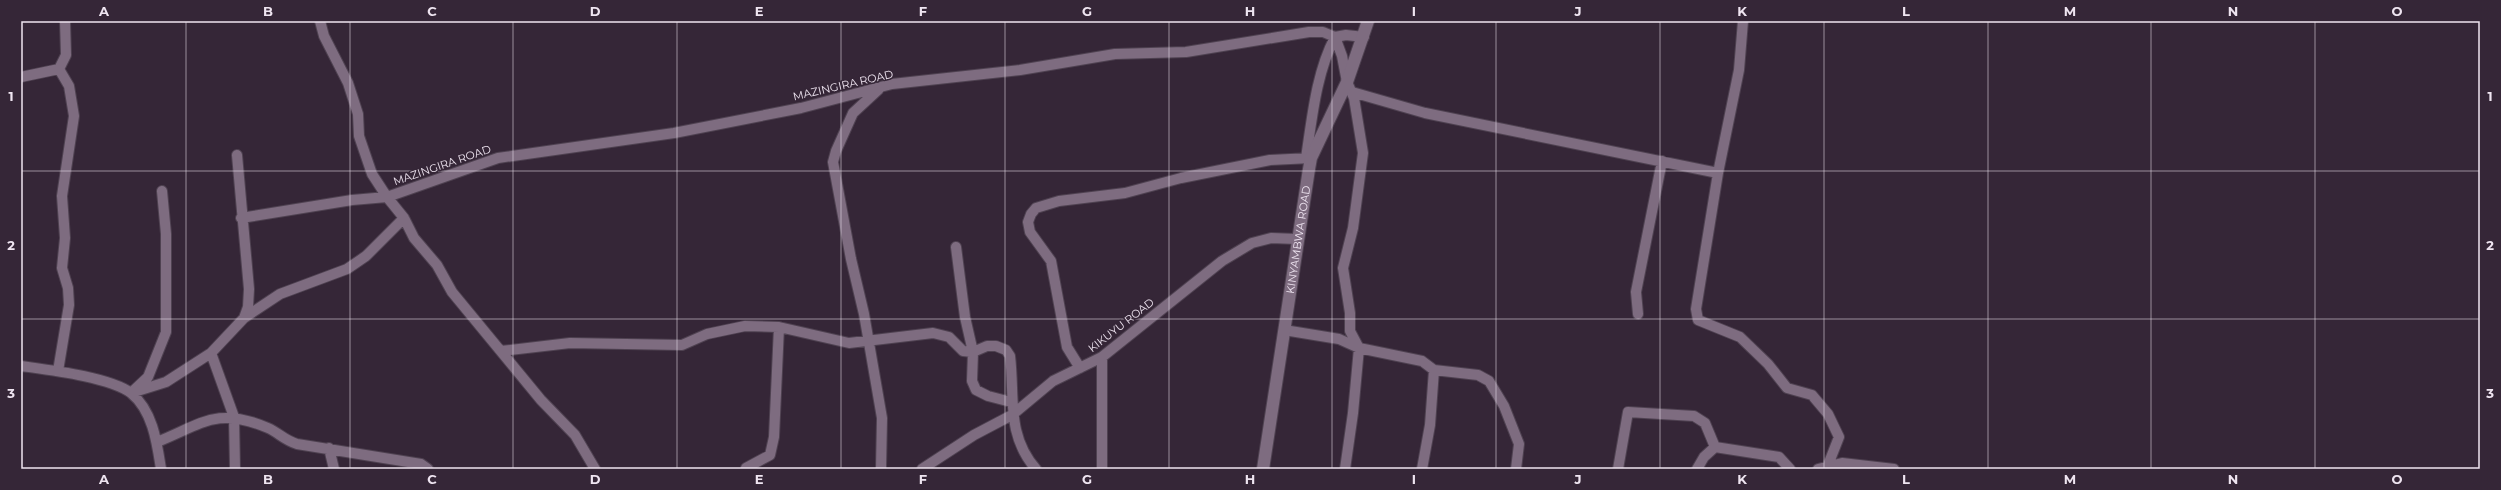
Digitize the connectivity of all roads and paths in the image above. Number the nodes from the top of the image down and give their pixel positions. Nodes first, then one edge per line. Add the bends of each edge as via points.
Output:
1 (65, 21) edge
2 (320, 21) edge
3 (1368, 21) edge
4 (1743, 21) edge
5 (1335, 37) junction
6 (1364, 37) junction
7 (59, 68) junction
8 (21, 76) edge
9 (1350, 87) junction
10 (879, 89) junction
11 (237, 155) dead end
12 (1308, 158) junction
13 (1662, 161) junction
14 (1718, 173) junction
15 (162, 191) dead end
16 (387, 197) junction
17 (241, 218) junction
18 (404, 218) junction
19 (1297, 239) junction
20 (956, 246) dead end
21 (1638, 314) dead end
22 (244, 318) junction
23 (779, 327) junction
24 (1284, 330) junction
25 (869, 340) junction
26 (1359, 348) junction
27 (502, 351) junction
28 (973, 352) junction
29 (211, 353) junction
30 (1102, 357) junction
31 (21, 366) edge
32 (1080, 368) junction
33 (1434, 370) junction
34 (58, 371) junction
35 (131, 393) junction
36 (1011, 402) junction
37 (1012, 415) junction
38 (234, 417) junction
39 (157, 442) junction
40 (1715, 447) junction
41 (329, 448) junction
42 (1823, 467) edge
43 (746, 468) edge
44 (161, 469) edge
45 (235, 469) edge
46 (334, 469) edge
47 (428, 469) edge
48 (596, 469) edge
49 (881, 469) edge
50 (922, 469) edge
51 (1036, 469) edge
52 (1102, 469) edge
53 (1263, 469) edge
54 (1345, 469) edge
55 (1422, 469) edge
56 (1516, 469) edge
57 (1618, 469) edge
58 (1697, 469) edge
59 (1790, 469) edge
60 (1894, 469) edge

1 - 7 street via 66,55
2 - 16 street via 324,36 348,83 358,114 359,136 372,174
3 - 6 street, KINYAMBWA ROAD
4 - 14 street via 1739,70
5 - 6 street, MAZINGIRA ROAD
5 - 9 street
5 - 10 street, MAZINGIRA ROAD via 1323,32 1309,32 1186,52 1115,54 1020,70 892,84
5 - 12 street via 1324,65
6 - 9 street, KINYAMBWA ROAD
7 - 8 street
7 - 34 street via 70,86 74,116 62,196 65,238 62,268 68,288 69,305
9 - 12 street, KINYAMBWA ROAD
9 - 13 street via 1426,113
9 - 26 street via 1356,104 1363,161 1343,274 1350,313 1350,331
10 - 16 street, MAZINGIRA ROAD via 801,108 674,133 498,158
10 - 25 street via 853,113 836,151 834,162 851,259
11 - 17 street
12 - 19 street, KINYAMBWA ROAD
12 - 32 street via 1270,160 1181,178 1125,193 1059,201 1036,208 1028,222 1030,232 1051,261 1067,346
13 - 14 street
13 - 21 street via 1636,292
14 - 42 street via 1696,309 1698,320 1740,338 1768,364 1787,388 1812,395 1828,414 1839,437
15 - 35 street via 166,234 166,332 148,377
16 - 17 street, MAZINGIRA ROAD via 352,200
16 - 18 street
17 - 22 street via 249,289 248,307
18 - 22 street via 366,256 347,269 280,294
18 - 27 street via 414,238 437,265 452,292
19 - 24 street, KINYAMBWA ROAD
19 - 30 street, KIKUYU ROAD via 1271,238 1252,243 1234,254
20 - 28 street via 965,317
22 - 29 street
23 - 25 street via 849,343
23 - 27 street via 744,326 707,334 682,345 570,343
23 - 43 street via 774,437 770,454
24 - 26 street via 1339,338
24 - 53 street, KINYAMBWA ROAD
25 - 28 street via 933,333 949,337 963,351
25 - 49 street via 882,418
26 - 33 street via 1418,360
26 - 54 street
27 - 48 street via 541,400 575,435
28 - 36 street via 972,381 976,390
28 - 36 street via 987,346 1006,350 1011,362
29 - 35 street via 166,382
29 - 38 street
30 - 32 street, KIKUYU ROAD
30 - 52 street
31 - 34 street
32 - 37 street, KIKUYU ROAD via 1053,382
33 - 55 street via 1430,425
33 - 56 street via 1478,375 1489,381 1504,406 1519,444
34 - 35 street via 100,381
35 - 39 street via 150,420
36 - 37 street
37 - 50 street, KIKUYU ROAD via 974,434
37 - 51 street via 1022,448
38 - 39 street via 218,417 198,422
38 - 41 street via 270,429 283,439
38 - 45 street
39 - 44 street
40 - 57 street via 1705,423 1694,416 1628,412
40 - 58 street via 1704,457
40 - 59 street via 1779,457
41 - 46 street
41 - 47 street via 421,464
42 - 60 street via 1842,463

